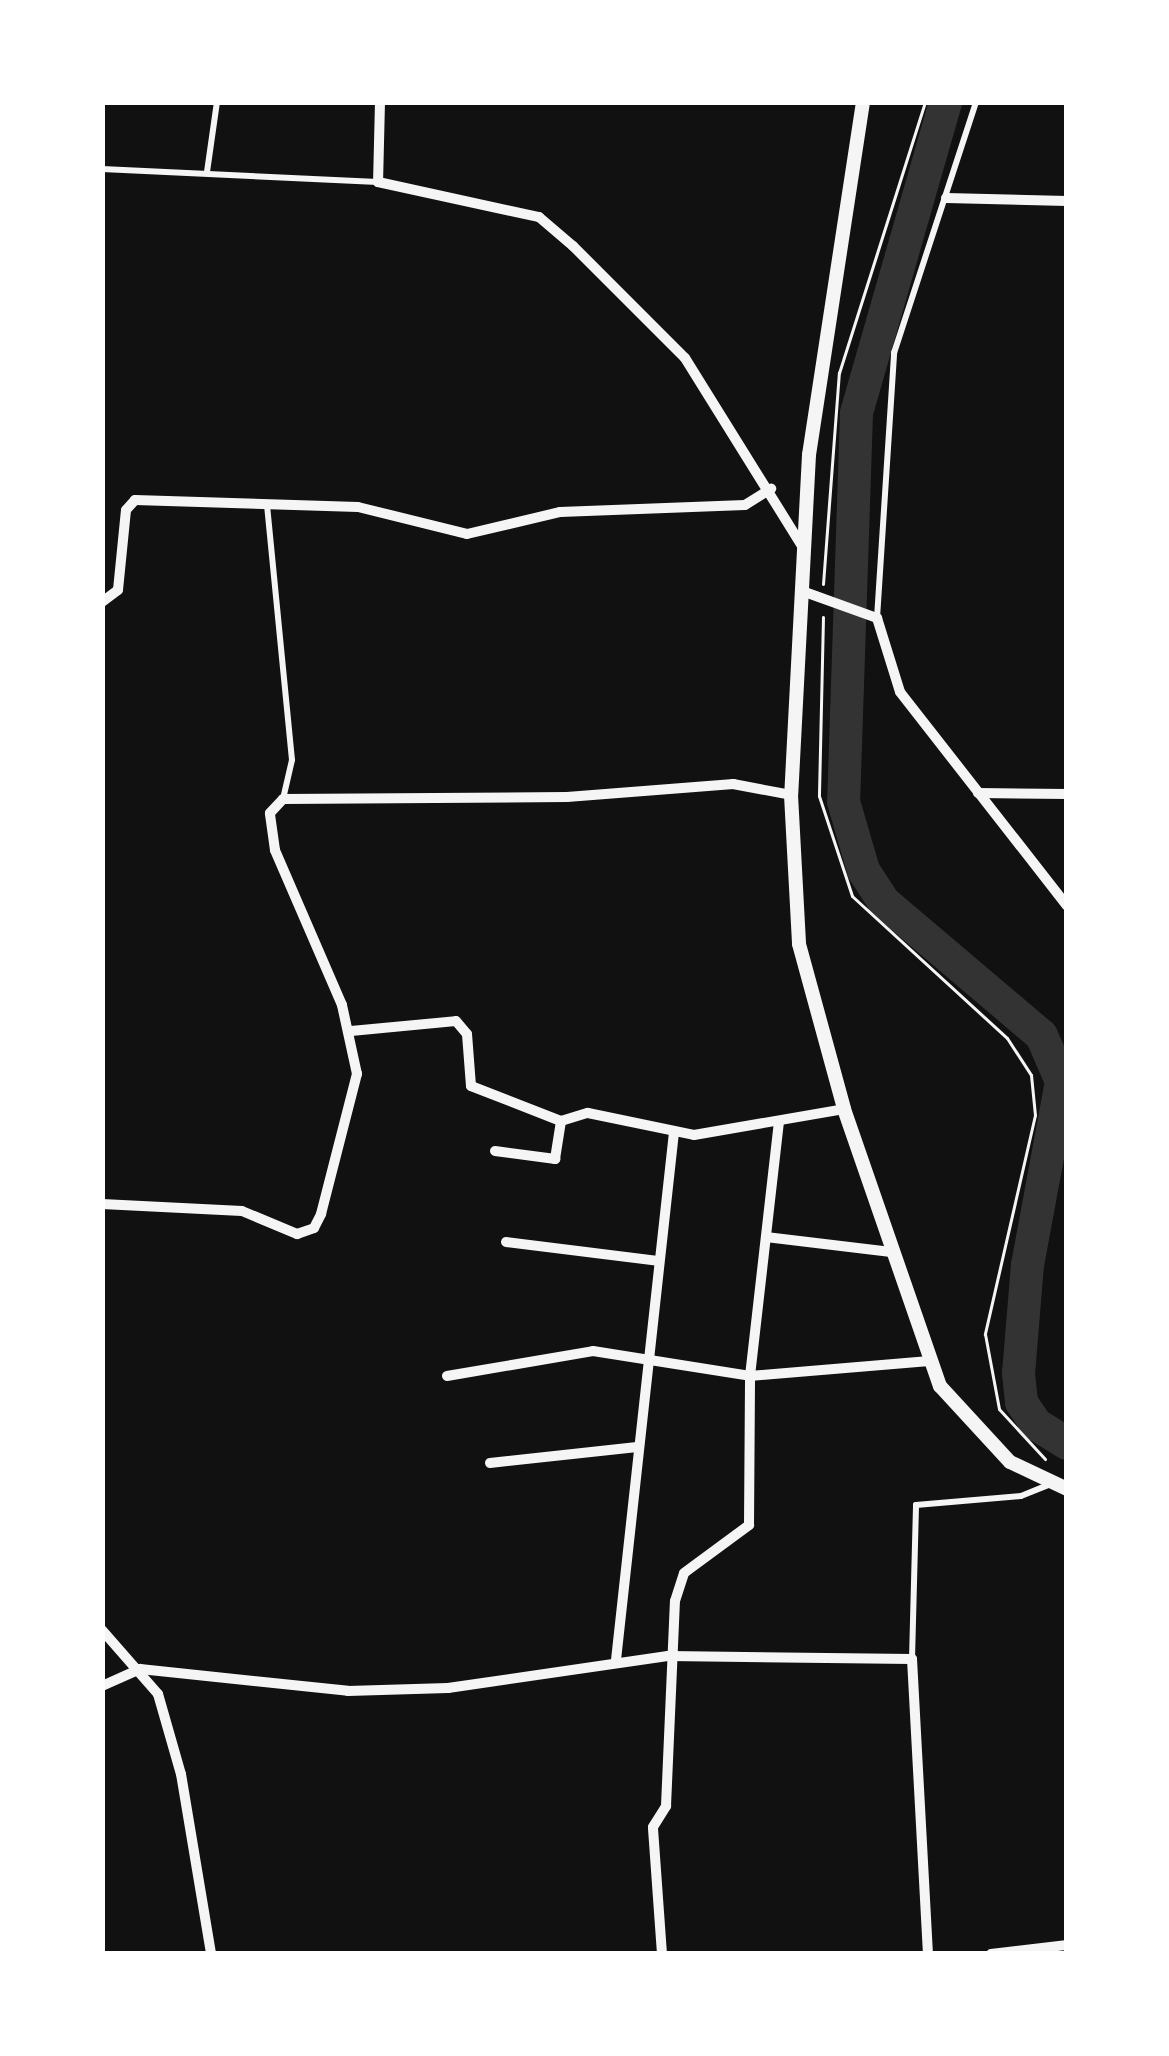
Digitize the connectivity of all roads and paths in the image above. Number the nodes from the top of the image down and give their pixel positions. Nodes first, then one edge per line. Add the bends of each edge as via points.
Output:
1 (217, 102) edge
2 (380, 102) edge
3 (863, 102) edge
4 (925, 102) edge
5 (976, 102) edge
6 (102, 169) edge
7 (207, 172) junction
8 (378, 182) junction
9 (946, 198) junction
10 (1067, 201) edge
11 (771, 489) junction
12 (267, 502) junction
13 (804, 549) junction
14 (802, 591) junction
15 (824, 595) junction
16 (102, 602) edge
17 (877, 618) junction
18 (978, 793) junction
19 (1067, 794) edge
20 (791, 795) junction
21 (283, 799) junction
22 (1067, 906) edge
23 (351, 1030) junction
24 (844, 1108) junction
25 (561, 1121) junction
26 (778, 1122) junction
27 (674, 1132) junction
28 (496, 1150) dead end
29 (102, 1204) edge
30 (766, 1237) junction
31 (506, 1242) dead end
32 (891, 1252) junction
33 (658, 1261) junction
34 (646, 1360) junction
35 (929, 1361) junction
36 (447, 1376) dead end
37 (750, 1376) junction
38 (637, 1447) junction
39 (490, 1463) dead end
40 (1060, 1485) edge
41 (102, 1630) edge
42 (668, 1656) junction
43 (912, 1659) junction
44 (616, 1660) junction
45 (140, 1669) junction
46 (102, 1685) edge
47 (1067, 1945) edge
48 (211, 1954) edge
49 (662, 1954) edge
50 (928, 1954) edge
51 (991, 1954) edge

1 - 7 lane
2 - 8 street
3 - 13 street via 817,376
4 - 15 path via 839,374
5 - 9 lane
6 - 7 lane
7 - 8 lane
8 - 11 street via 539,217 686,358
9 - 10 street
9 - 17 lane via 888,389
11 - 12 street via 745,505 560,512 467,534 358,507
11 - 13 street
12 - 16 street via 135,500 126,509 118,590
12 - 21 lane via 270,599 292,760
13 - 14 street
14 - 15 street
14 - 20 street
15 - 17 street
15 - 40 path via 819,796 852,896 1006,1039 1031,1075 1035,1115 985,1334 986,1362 999,1408
17 - 18 street via 899,692
18 - 19 street
18 - 22 street
20 - 21 street via 733,784 568,797
20 - 24 street via 799,944
21 - 23 street via 270,813 275,850
23 - 25 street via 456,1022 467,1034 471,1087
23 - 29 street via 357,1074 314,1228 297,1234 242,1211 194,1204
24 - 26 street
24 - 32 street
25 - 27 street via 588,1113
25 - 28 street via 555,1159
26 - 27 street
26 - 30 street
27 - 33 street
30 - 32 street
30 - 37 street
31 - 33 street
32 - 35 street
33 - 34 street
34 - 36 street via 593,1351
34 - 37 street
34 - 38 street
35 - 37 street
35 - 40 street via 973,1430 1010,1462
37 - 42 street via 749,1525 684,1573
38 - 39 street
38 - 44 street
40 - 43 lane via 916,1505
41 - 45 street
42 - 43 street
42 - 44 street
42 - 49 street via 666,1806 653,1827
43 - 50 street
44 - 45 street via 448,1688 348,1691
45 - 46 street
45 - 48 street via 158,1694 181,1774
47 - 51 street

